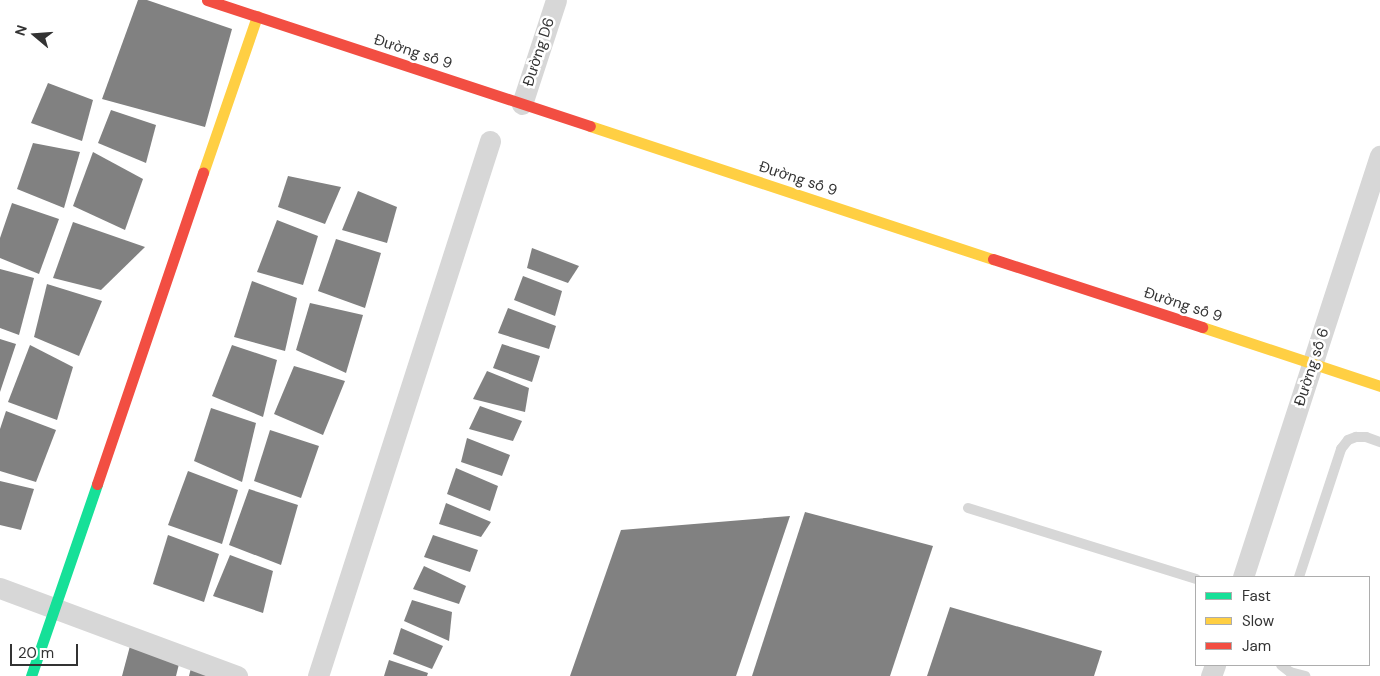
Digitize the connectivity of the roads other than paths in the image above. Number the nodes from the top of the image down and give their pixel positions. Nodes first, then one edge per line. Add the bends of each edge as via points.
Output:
1 (207, 0) edge
2 (556, 0) edge
3 (257, 16) junction
4 (522, 104) junction
5 (490, 140) dead end
6 (1380, 156) edge
7 (1313, 364) junction
8 (1380, 386) edge
9 (1380, 442) edge
10 (968, 508) dead end
11 (1243, 576) edge
12 (1299, 576) edge
13 (1195, 579) edge
14 (0, 588) edge
15 (55, 608) junction
16 (1282, 666) edge
17 (31, 676) edge
18 (237, 676) edge
19 (318, 676) edge
20 (1305, 676) edge

1 - 3 street, Đường số 9
2 - 4 street, Đường D6
3 - 4 street, Đường số 9
3 - 15 street
4 - 7 street, Đường số 9
5 - 19 street
6 - 7 street, Đường số 6
7 - 8 street, Đường số 9
7 - 11 street, Đường số 6
9 - 12 lane via 1356,437 1348,440 1341,449
10 - 13 lane
14 - 15 street
15 - 17 street
15 - 18 street
16 - 20 lane

